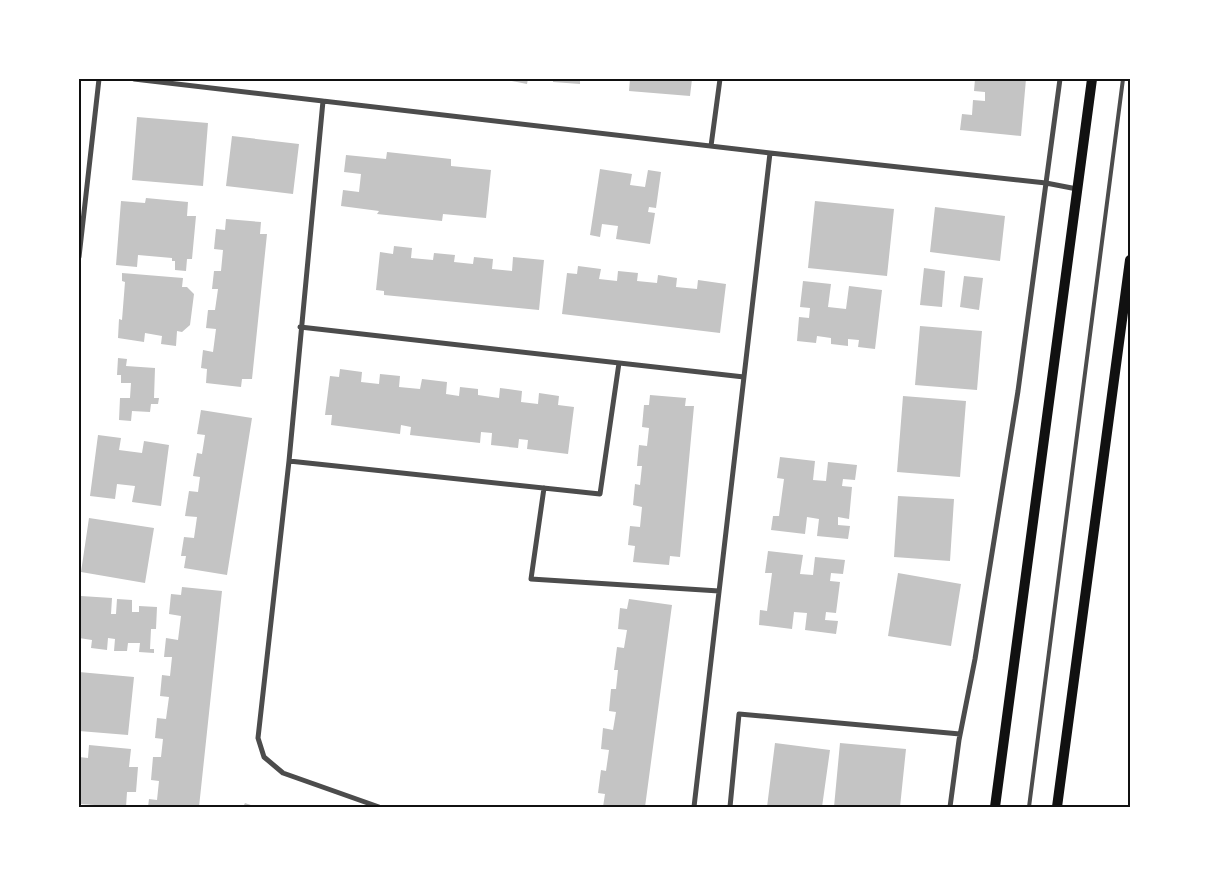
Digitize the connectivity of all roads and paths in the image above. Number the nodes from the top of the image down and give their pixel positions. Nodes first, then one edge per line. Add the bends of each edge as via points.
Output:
1 (99, 79) edge
2 (134, 79) edge
3 (720, 79) edge
4 (1060, 79) edge
5 (1092, 79) edge
6 (1123, 79) edge
7 (323, 101) junction
8 (711, 146) junction
9 (770, 153) junction
10 (1046, 184) junction
11 (1077, 189) junction
12 (79, 257) edge
13 (1130, 260) edge
14 (300, 327) junction
15 (619, 363) junction
16 (744, 377) junction
17 (289, 460) junction
18 (544, 488) junction
19 (719, 591) junction
20 (960, 734) junction
21 (379, 807) edge
22 (694, 807) edge
23 (730, 807) edge
24 (950, 807) edge
25 (995, 807) edge
26 (1029, 807) edge
27 (1058, 807) edge

1 - 12 street
2 - 7 street
3 - 8 street
4 - 10 street
5 - 11 main road
6 - 26 lane
7 - 8 street
7 - 14 street
8 - 9 street
9 - 10 street
9 - 16 street
10 - 11 street
10 - 20 street via 999,515
11 - 25 main road
13 - 27 main road
14 - 15 street
14 - 17 street
15 - 16 street
15 - 18 street via 600,494
16 - 19 street
17 - 18 street
17 - 21 street via 258,738 264,757 283,773
18 - 19 street via 531,579
19 - 22 street
20 - 23 street via 739,714
20 - 24 street

